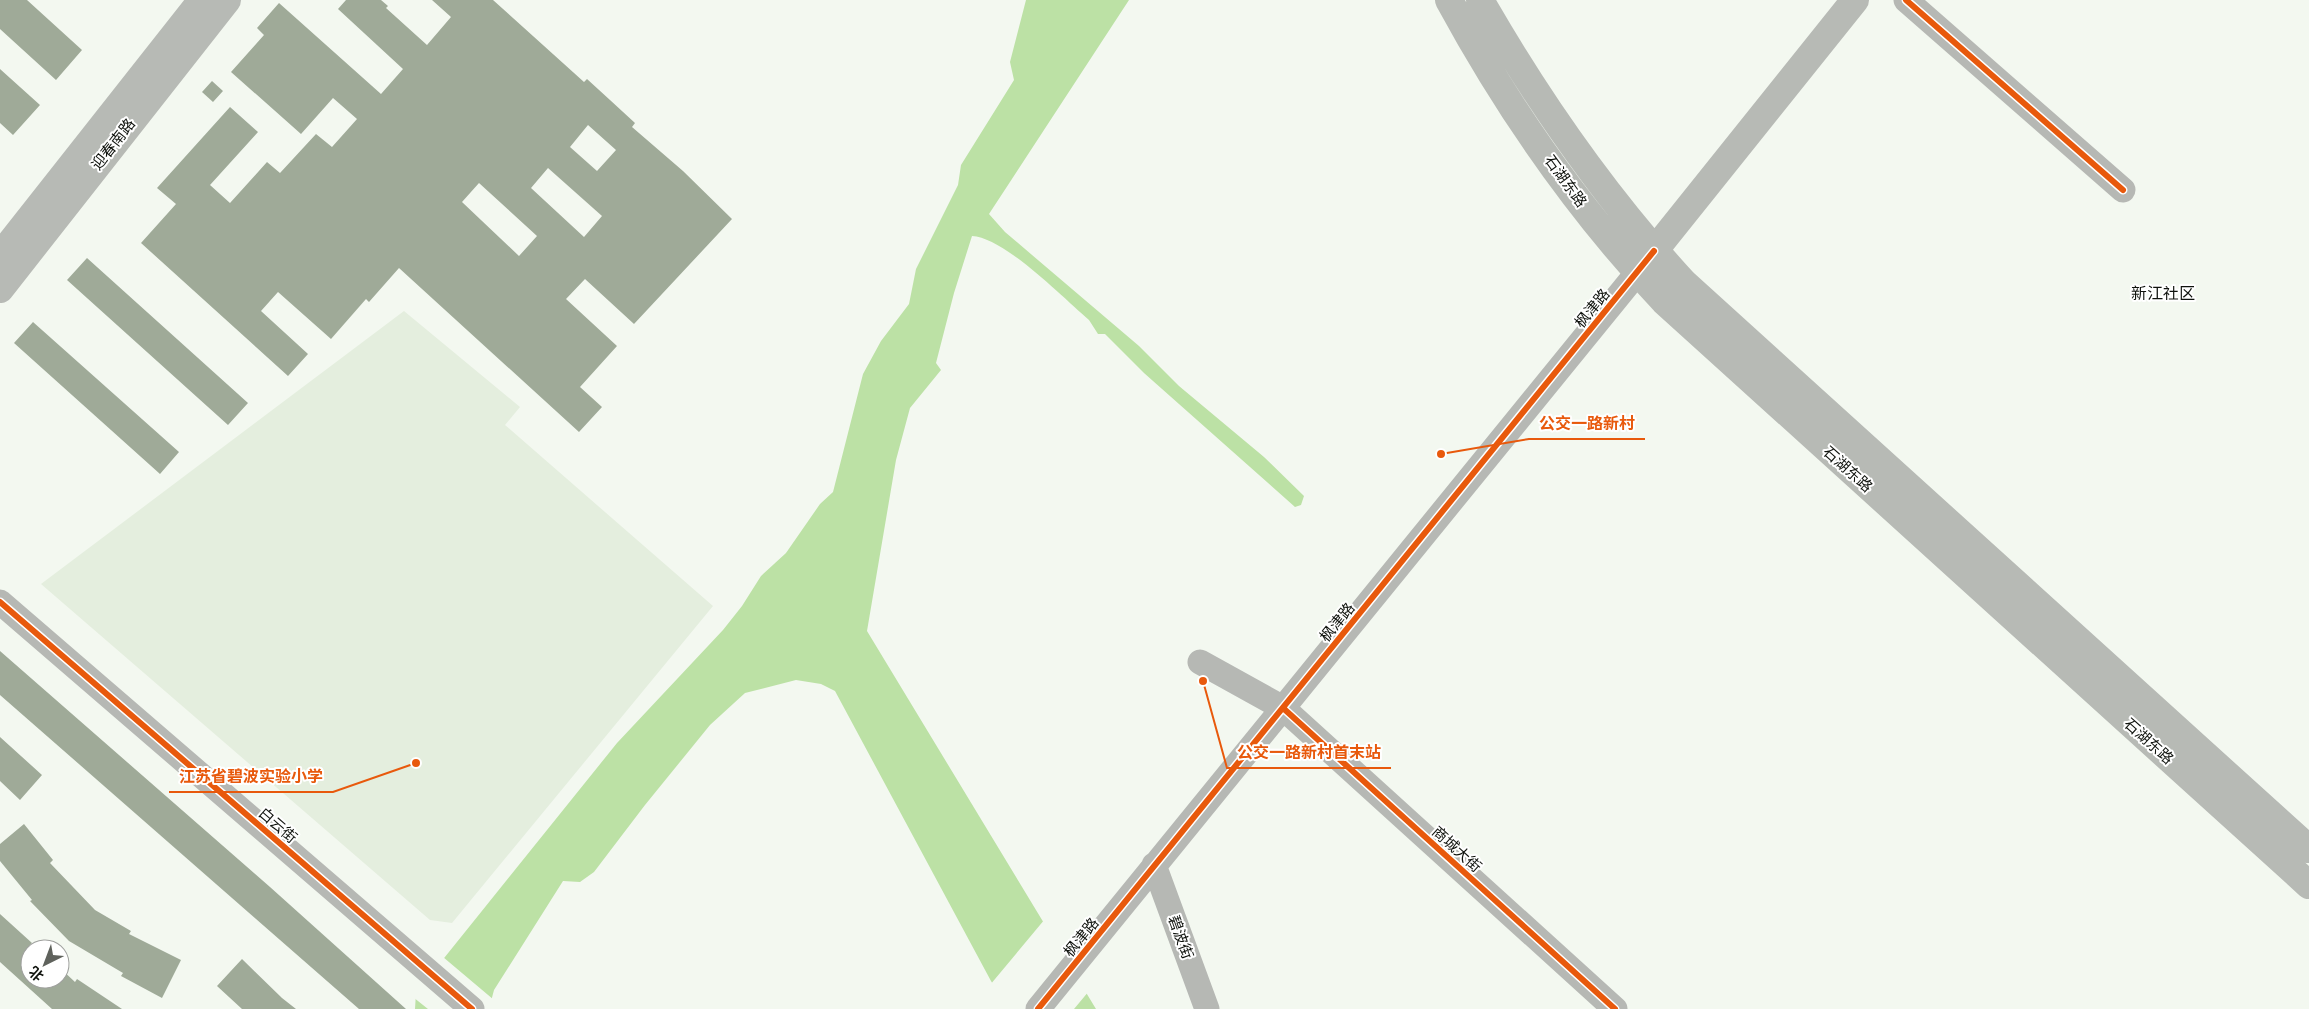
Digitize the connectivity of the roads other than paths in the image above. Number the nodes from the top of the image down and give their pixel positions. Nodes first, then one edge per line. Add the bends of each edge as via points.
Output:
1 (202, 0) edge
2 (227, 0) edge
3 (1449, 0) edge
4 (1480, 0) edge
5 (1855, 0) edge
6 (1906, 0) edge
7 (2123, 190) dead end
8 (1654, 251) junction
9 (0, 256) edge
10 (1637, 272) junction
11 (0, 289) edge
12 (0, 602) edge
13 (1200, 662) dead end
14 (1283, 708) junction
15 (2309, 849) edge
16 (1154, 866) junction
17 (2309, 885) edge
18 (472, 1009) edge
19 (1038, 1009) edge
20 (1207, 1009) edge
21 (1616, 1009) edge

1 - 9 main road, 迎春南路
2 - 11 main road, 迎春南路
3 - 10 main road, 石湖东路 via 1543,149
4 - 8 main road, 石湖东路 via 1510,52 1579,154
5 - 8 main road, 枫津路
6 - 7 street
8 - 10 street, 枫津路
8 - 15 main road, 石湖东路 via 1702,302
10 - 14 street, 枫津路
10 - 17 main road, 石湖东路 via 1689,326
12 - 18 street, 白云街
13 - 14 street, 商城大街
14 - 16 street, 枫津路
14 - 21 street, 商城大街
16 - 19 street, 枫津路
16 - 20 street, 碧波街

